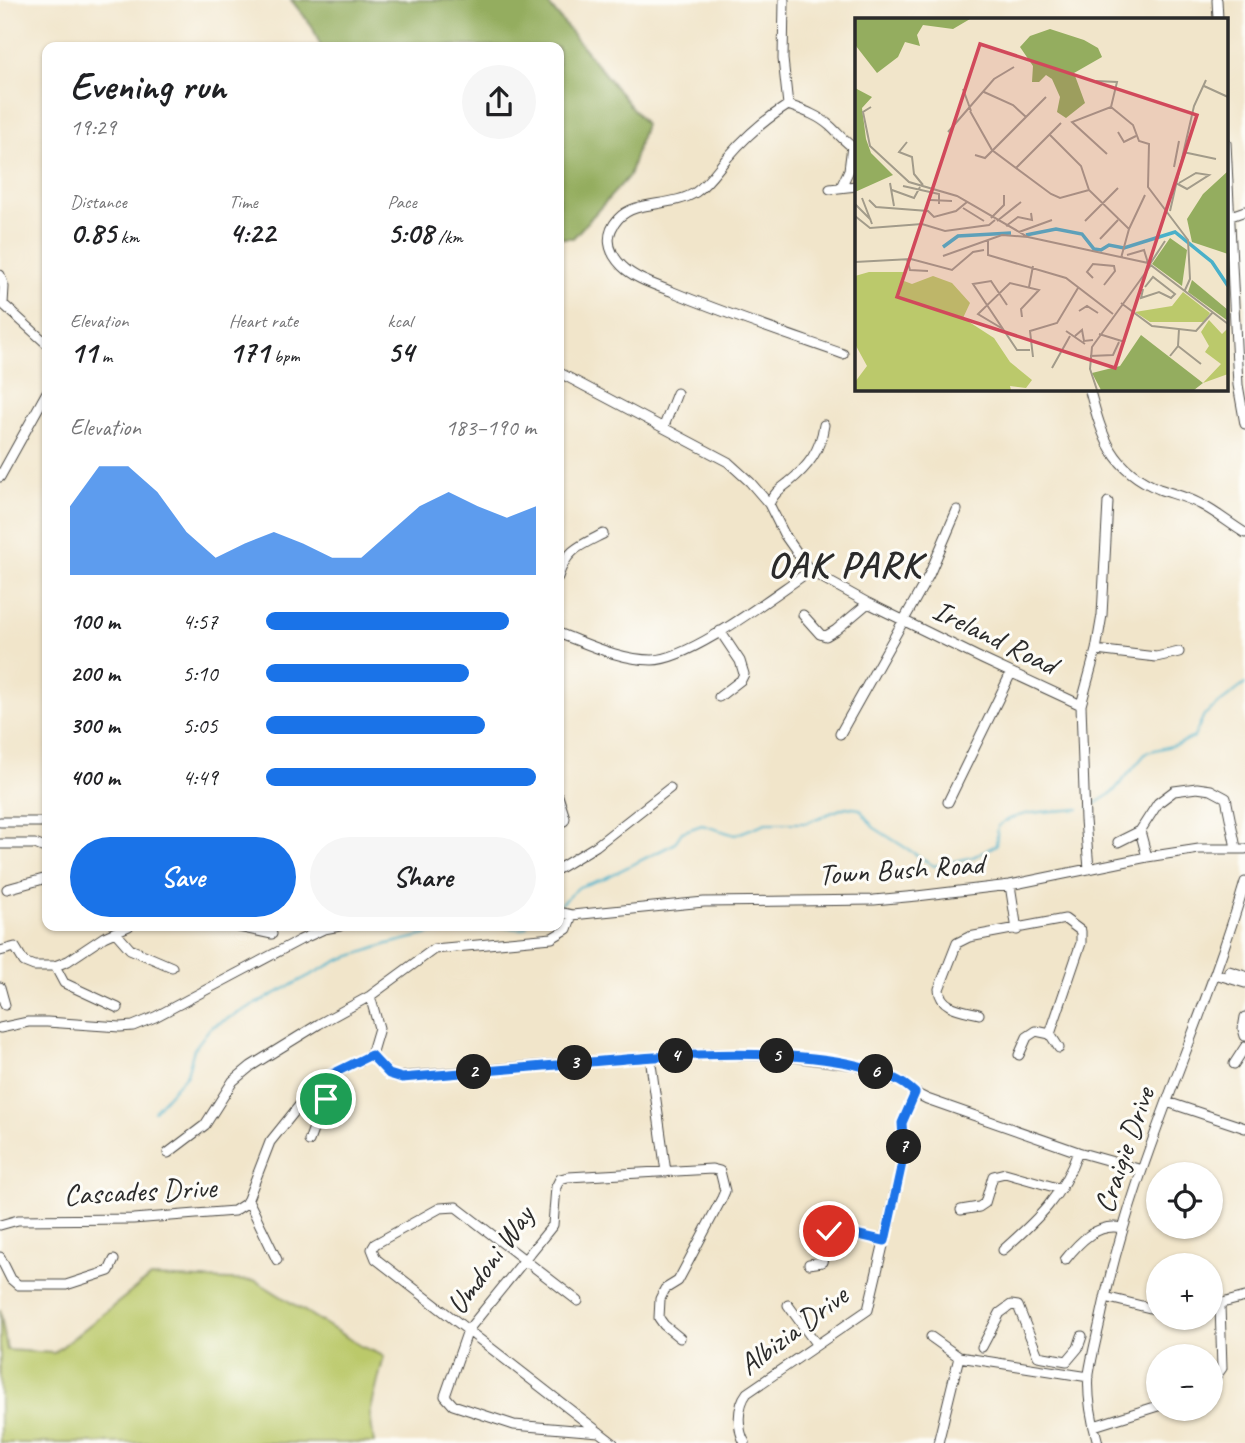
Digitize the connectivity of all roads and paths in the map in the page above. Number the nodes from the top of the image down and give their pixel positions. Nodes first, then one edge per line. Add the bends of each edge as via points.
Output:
1 (784, 0) edge
2 (1217, 0) edge
3 (1218, 18) edge
4 (788, 105) junction
5 (854, 147) edge
6 (1228, 172) edge
7 (855, 186) edge
8 (841, 187) junction
9 (830, 189) dead end
10 (1245, 211) edge
11 (1231, 216) junction
12 (0, 275) edge
13 (1230, 309) edge
14 (42, 339) edge
15 (843, 354) dead end
16 (564, 375) edge
17 (1241, 384) edge
18 (1090, 390) edge
19 (677, 393) dead end
20 (42, 401) edge
21 (1245, 424) edge
22 (824, 425) dead end
23 (664, 426) junction
24 (0, 477) edge
25 (1108, 502) dead end
26 (769, 503) junction
27 (957, 510) dead end
28 (1245, 533) edge
29 (603, 534) dead end
30 (564, 562) edge
31 (810, 571) junction
32 (868, 603) junction
33 (803, 615) dead end
34 (905, 620) junction
35 (720, 631) junction
36 (564, 635) edge
37 (1096, 650) junction
38 (1179, 652) dead end
39 (1010, 673) junction
40 (719, 697) dead end
41 (1082, 705) junction
42 (840, 734) dead end
43 (670, 788) dead end
44 (948, 802) dead end
45 (0, 822) edge
46 (42, 822) edge
47 (1140, 831) junction
48 (1118, 842) dead end
49 (0, 844) edge
50 (42, 847) edge
51 (1240, 848) edge
52 (1147, 857) junction
53 (564, 865) edge
54 (1089, 869) junction
55 (42, 879) edge
56 (1245, 882) edge
57 (1010, 885) junction
58 (7, 889) dead end
59 (564, 913) edge
60 (572, 915) junction
61 (564, 930) edge
62 (1017, 930) junction
63 (120, 931) edge
64 (258, 931) edge
65 (320, 931) edge
66 (563, 931) edge
67 (116, 933) junction
68 (272, 934) dead end
69 (0, 951) edge
70 (55, 966) junction
71 (172, 967) dead end
72 (1216, 971) junction
73 (1245, 976) edge
74 (1245, 982) edge
75 (0, 987) edge
76 (370, 996) junction
77 (5, 1005) dead end
78 (118, 1008) dead end
79 (979, 1014) dead end
80 (1245, 1017) edge
81 (0, 1028) edge
82 (1050, 1034) junction
83 (1245, 1036) edge
84 (1245, 1047) edge
85 (1059, 1048) dead end
86 (371, 1055) junction
87 (1020, 1055) dead end
88 (650, 1057) junction
89 (1234, 1064) dead end
90 (310, 1092) junction
91 (915, 1093) junction
92 (1167, 1102) junction
93 (1245, 1128) edge
94 (309, 1140) dead end
95 (1079, 1152) junction
96 (168, 1153) dead end
97 (1139, 1166) junction
98 (666, 1172) junction
99 (1061, 1189) junction
100 (248, 1200) junction
101 (961, 1210) dead end
102 (0, 1225) edge
103 (1122, 1228) junction
104 (885, 1241) junction
105 (1003, 1250) dead end
106 (0, 1257) edge
107 (114, 1260) dead end
108 (277, 1260) dead end
109 (1065, 1260) dead end
110 (526, 1261) junction
111 (809, 1264) dead end
112 (1105, 1297) junction
113 (1245, 1297) edge
114 (578, 1301) dead end
115 (1223, 1303) edge
116 (788, 1305) dead end
117 (1146, 1307) edge
118 (468, 1330) junction
119 (1082, 1336) dead end
120 (931, 1337) dead end
121 (680, 1338) dead end
122 (817, 1345) junction
123 (982, 1347) dead end
124 (1038, 1356) junction
125 (959, 1357) junction
126 (1036, 1368) junction
127 (1089, 1377) junction
128 (1146, 1410) edge
129 (1094, 1426) junction
130 (598, 1432) junction
131 (613, 1443) edge
132 (745, 1443) edge
133 (938, 1443) edge
134 (1098, 1443) edge

1 - 4 street
2 - 3 street
4 - 5 street via 828,124
4 - 15 street via 759,124 698,192 625,213 612,227 609,249 638,277
5 - 8 street
6 - 11 street
7 - 8 street
8 - 9 street
10 - 11 street
11 - 13 street
12 - 14 street via 3,304
13 - 17 street
16 - 23 street, Ireland Road
17 - 21 street
18 - 28 street via 1102,435 1121,464 1159,489 1199,503
19 - 23 street
20 - 24 street
22 - 26 street via 814,458
23 - 26 street, Ireland Road via 728,462
25 - 37 street
26 - 31 street, Ireland Road
27 - 34 street
29 - 30 street via 570,552
31 - 32 street, Ireland Road
31 - 35 street
32 - 33 street via 826,636
32 - 34 street, Ireland Road
34 - 39 street, Ireland Road
34 - 42 street
35 - 36 street via 671,658 651,660 619,655
35 - 40 street via 744,674
37 - 38 street via 1156,657
37 - 41 street
39 - 41 street, Ireland Road
39 - 44 street
41 - 54 street, Ireland Road
43 - 53 street
45 - 46 street
47 - 48 street
47 - 51 street via 1158,803 1174,790 1211,790 1226,797
47 - 52 street
49 - 50 street
51 - 52 street, Town Bush Road
52 - 54 street, Town Bush Road
54 - 57 street, Town Bush Road
55 - 58 street
56 - 72 street, Craigie Drive
57 - 60 street, Town Bush Road via 874,900 704,902
57 - 62 street
59 - 60 street, Town Bush Road
60 - 61 street
62 - 79 street via 968,937 954,946 939,994 946,1004
62 - 82 street via 1065,919 1081,931
63 - 67 street
64 - 68 street
65 - 81 street via 133,1026 27,1022
66 - 76 street via 552,939 434,949
67 - 70 street
67 - 71 street via 130,949
69 - 70 street via 15,947 24,962
70 - 78 street via 64,983
72 - 73 street
72 - 74 street
72 - 92 street, Craigie Drive
75 - 77 street
76 - 86 street via 379,1028
76 - 96 street via 251,1066 233,1081 205,1125
80 - 83 street
82 - 85 street
82 - 87 street via 1030,1033
84 - 89 street
86 - 88 street via 389,1074 402,1078
86 - 90 street, Cascades Drive via 328,1076
88 - 91 street via 716,1054 837,1061 900,1081
88 - 98 street
90 - 94 street via 323,1097 328,1105
90 - 100 street, Cascades Drive via 270,1142
91 - 95 street
91 - 104 street, Albizia Drive via 902,1123 904,1154
92 - 93 street
92 - 97 street, Craigie Drive
95 - 97 street
95 - 99 street
97 - 103 street, Craigie Drive
98 - 110 street, Umdoni Way via 560,1180 553,1225
98 - 121 street, Umdoni Way via 718,1170 725,1191 686,1269 660,1299 659,1318
99 - 101 street via 997,1173 985,1203
99 - 105 street via 1046,1211
100 - 102 street, Cascades Drive via 234,1211 132,1219 18,1220
100 - 108 street
103 - 109 street via 1108,1226 1084,1238
103 - 112 street, Craigie Drive
104 - 111 street via 830,1229 822,1262
104 - 122 street, Albizia Drive via 867,1310
106 - 107 street via 18,1285 66,1286 109,1271
110 - 114 street
110 - 118 street, Umdoni Way
110 - 118 street via 450,1205 373,1247 376,1259
112 - 117 street
112 - 127 street, Craigie Drive
113 - 115 street
116 - 122 street
118 - 130 street
118 - 130 street, Umdoni Way via 446,1391 449,1404 514,1425
119 - 124 street via 1067,1360
120 - 125 street
122 - 132 street, Albizia Drive via 744,1398 740,1428
123 - 124 street via 1000,1313 1014,1304
124 - 126 street
125 - 126 street
125 - 133 street
126 - 127 street
127 - 129 street, Craigie Drive
128 - 129 street
129 - 134 street, Craigie Drive
130 - 131 street

